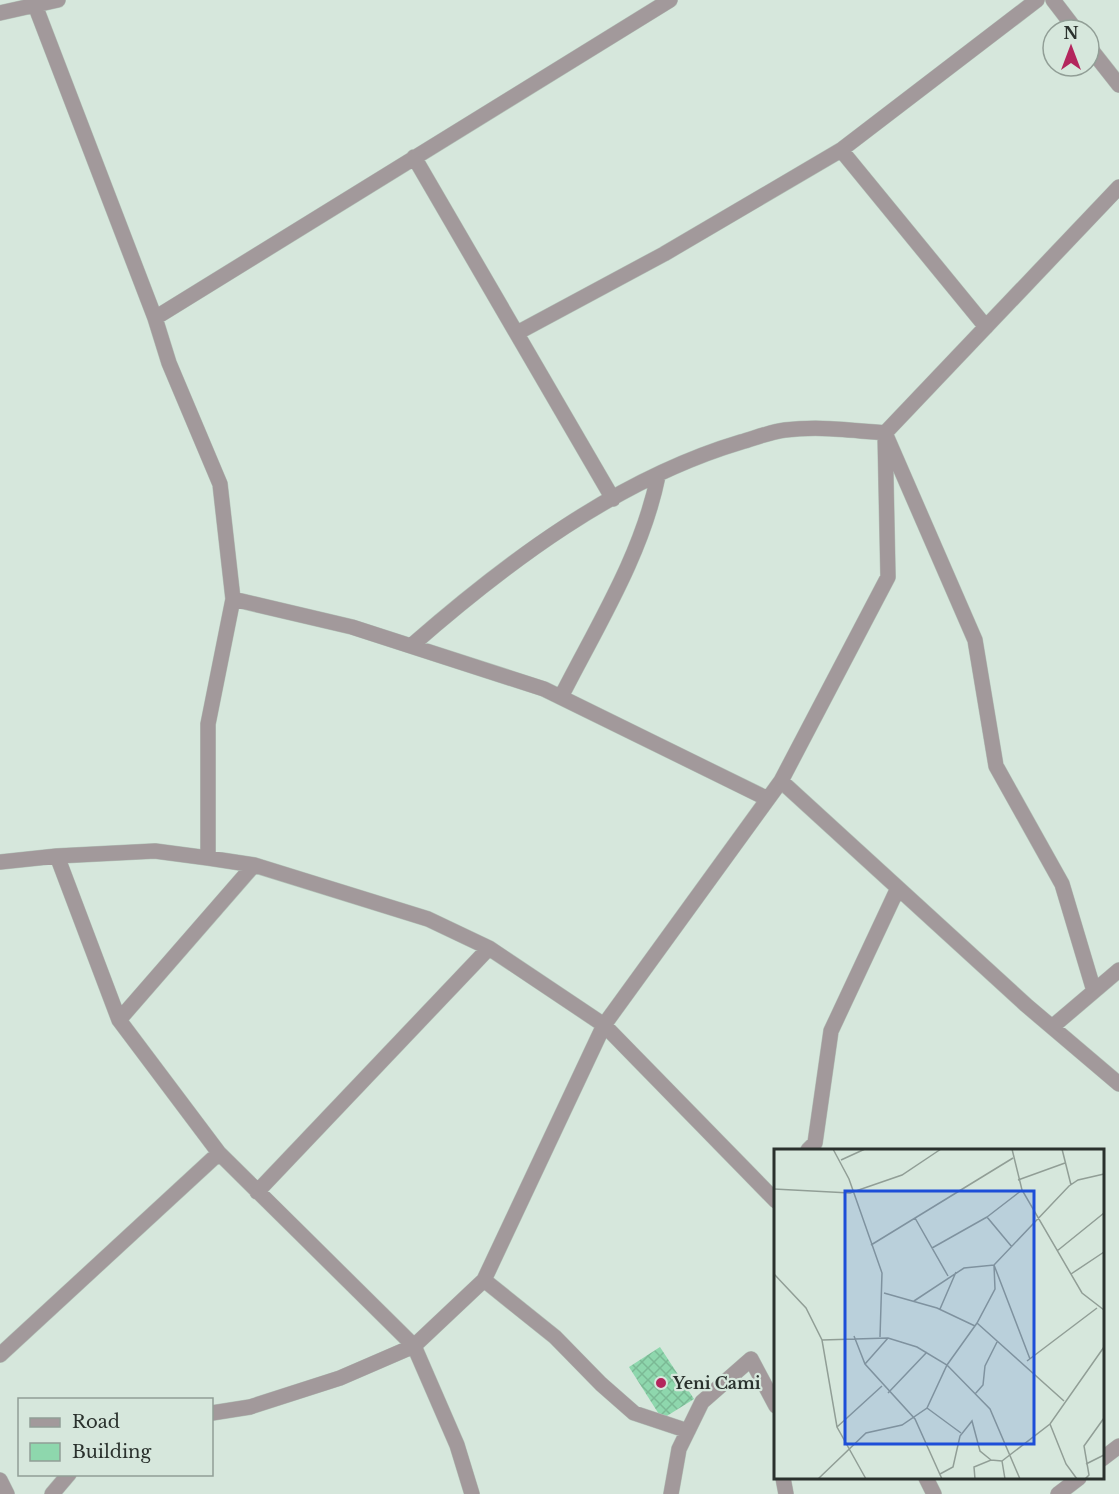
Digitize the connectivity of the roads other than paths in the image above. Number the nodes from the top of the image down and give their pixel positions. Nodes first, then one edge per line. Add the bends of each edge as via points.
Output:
1 (58, 0) edge
2 (670, 0) edge
3 (1037, 0) edge
4 (1053, 0) edge
5 (33, 4) edge
6 (0, 13) edge
7 (1067, 18) edge
8 (1101, 62) edge
9 (1119, 85) edge
10 (841, 150) junction
11 (414, 157) junction
12 (1119, 187) edge
13 (155, 318) junction
14 (986, 327) junction
15 (517, 333) junction
16 (885, 433) junction
17 (658, 476) junction
18 (613, 499) junction
19 (233, 599) junction
20 (411, 646) junction
21 (561, 697) junction
22 (781, 781) junction
23 (768, 799) junction
24 (57, 856) junction
25 (208, 858) junction
26 (0, 862) edge
27 (254, 865) junction
28 (898, 888) junction
29 (489, 948) junction
30 (1119, 970) edge
31 (1094, 991) junction
32 (119, 1020) junction
33 (604, 1025) junction
34 (1052, 1027) junction
35 (1119, 1084) edge
36 (809, 1149) edge
37 (219, 1153) junction
38 (257, 1192) junction
39 (774, 1195) edge
40 (484, 1280) junction
41 (414, 1346) junction
42 (0, 1355) edge
43 (774, 1402) edge
44 (213, 1413) edge
45 (688, 1431) junction
46 (1119, 1446) edge
47 (1104, 1457) edge
48 (67, 1476) edge
49 (783, 1479) edge
50 (926, 1479) edge
51 (1078, 1479) edge
52 (0, 1480) edge
53 (7, 1494) edge
54 (52, 1494) edge
55 (472, 1494) edge
56 (671, 1494) edge
57 (786, 1494) edge
58 (934, 1494) edge
59 (1058, 1494) edge

1 - 5 street
2 - 11 street
3 - 10 street
4 - 7 street
5 - 6 street
5 - 13 street
8 - 9 street
10 - 14 street
10 - 15 street via 664,254
11 - 13 street
11 - 15 street
12 - 14 street
13 - 19 street via 169,363 220,484
14 - 16 street
15 - 18 street
16 - 17 street via 838,428 784,430 705,453
16 - 22 street via 888,577
16 - 31 street via 975,640 996,766 1062,884
17 - 18 street
17 - 21 street via 640,540
18 - 20 street via 478,587
19 - 20 street via 352,627
19 - 25 street via 208,724
20 - 21 street
21 - 23 street
22 - 23 street
22 - 28 street
23 - 33 street
24 - 25 street via 155,851
24 - 26 street
24 - 32 street
25 - 27 street
27 - 29 street via 428,919
27 - 32 street
28 - 34 street
28 - 36 street via 831,1031 815,1143
29 - 33 street
29 - 38 street
30 - 31 street
31 - 34 street
32 - 37 street
33 - 39 street
33 - 40 street
34 - 35 street
37 - 38 street
37 - 42 street
38 - 41 street
40 - 41 street
40 - 45 street via 555,1337 634,1413
41 - 44 street via 340,1378 249,1407
41 - 55 street via 458,1444
43 - 45 street via 751,1359 702,1402
45 - 56 street via 679,1449
46 - 47 street
48 - 54 street
49 - 57 street
50 - 58 street
51 - 59 street
52 - 53 street

